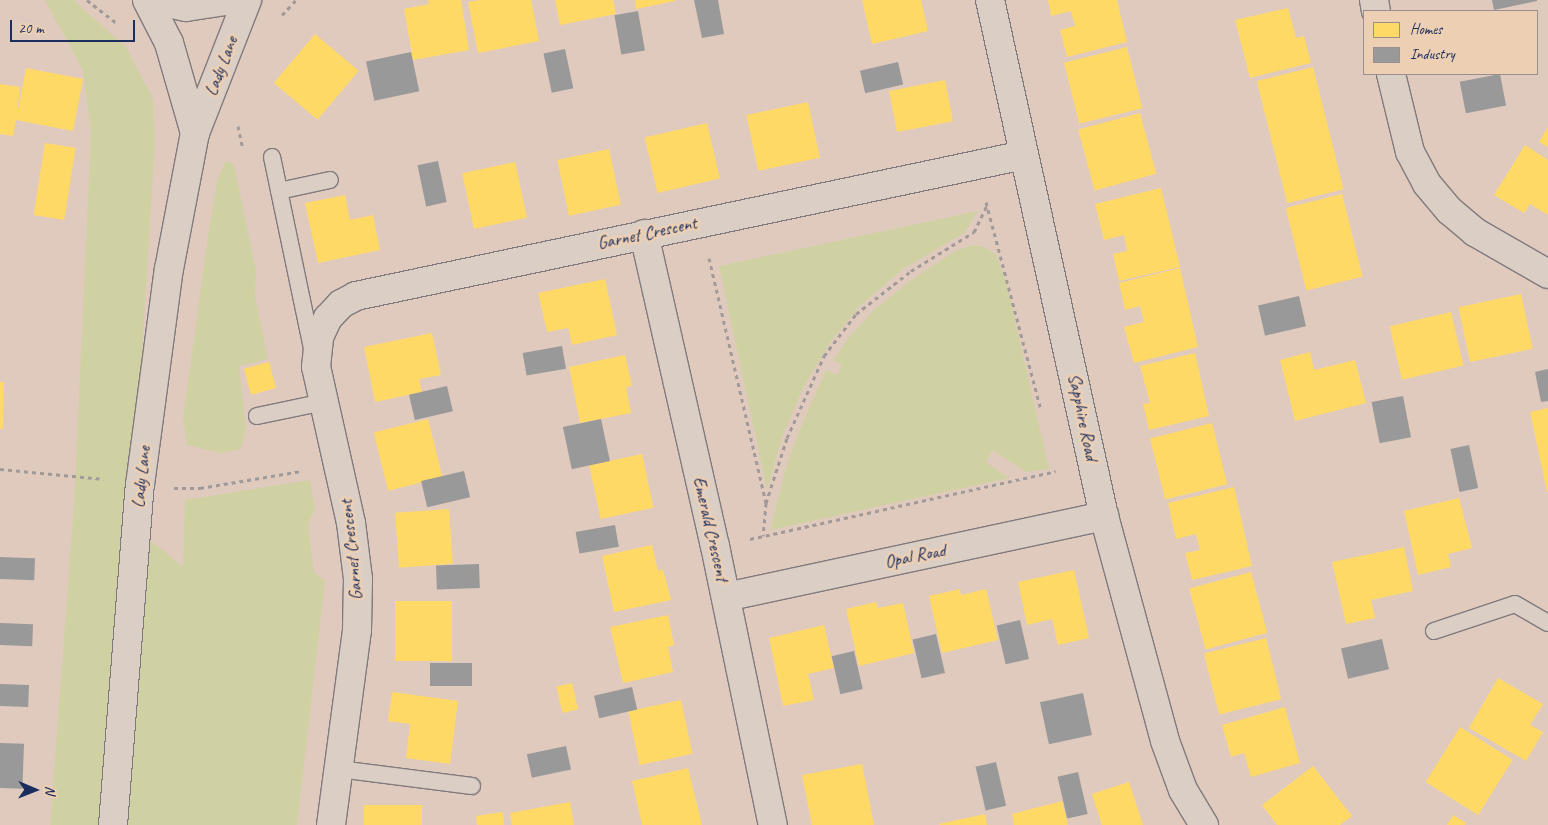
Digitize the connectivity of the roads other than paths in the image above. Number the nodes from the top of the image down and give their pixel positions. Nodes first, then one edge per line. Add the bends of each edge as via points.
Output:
1 (147, 0) edge
2 (154, 0) edge
3 (232, 0) edge
4 (247, 0) edge
5 (990, 0) edge
6 (1391, 75) edge
7 (195, 133) junction
8 (1024, 155) junction
9 (272, 157) dead end
10 (330, 180) dead end
11 (279, 191) junction
12 (644, 234) junction
13 (1548, 274) edge
14 (316, 367) junction
15 (324, 402) junction
16 (257, 416) dead end
17 (1104, 516) junction
18 (726, 597) junction
19 (1548, 623) edge
20 (1434, 631) dead end
21 (339, 769) junction
22 (472, 786) dead end
23 (113, 825) edge
24 (331, 825) edge
25 (773, 825) edge
26 (1204, 825) edge

1 - 7 street, Lady Lane via 171,50
2 - 3 street via 186,7
4 - 7 street, Lady Lane
5 - 8 street, Sapphire Road
6 - 13 street via 1410,152 1427,184 1450,211 1475,232
7 - 23 street, Lady Lane via 170,269 144,446
8 - 12 street, Garnet Crescent
8 - 17 street, Sapphire Road
9 - 11 lane, Garnet Crescent
10 - 11 lane
11 - 14 lane, Garnet Crescent
12 - 14 street, Garnet Crescent via 356,296 341,304 328,318 319,337
12 - 18 street, Emerald Crescent
14 - 15 street, Garnet Crescent
15 - 16 lane
15 - 21 street, Garnet Crescent via 351,523 358,579 357,630
17 - 18 street, Opal Road
17 - 26 street, Sapphire Road via 1164,741 1183,790
18 - 25 street, Emerald Crescent
19 - 20 lane via 1515,604
21 - 22 lane
21 - 24 street, Garnet Crescent

